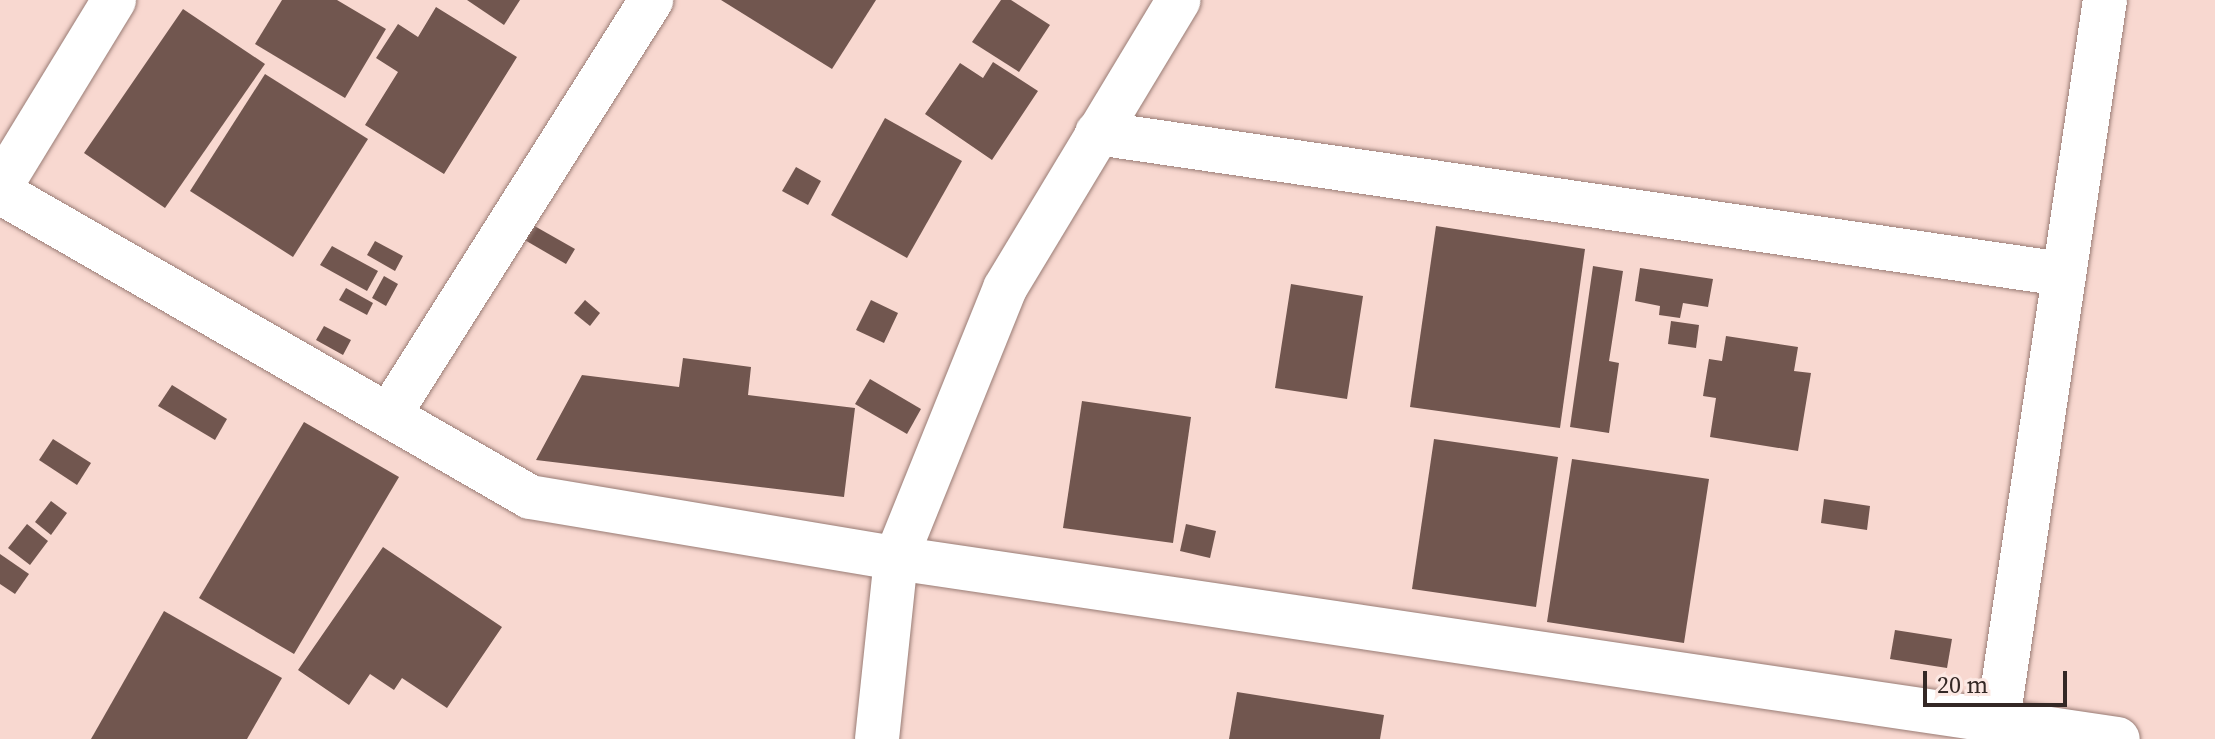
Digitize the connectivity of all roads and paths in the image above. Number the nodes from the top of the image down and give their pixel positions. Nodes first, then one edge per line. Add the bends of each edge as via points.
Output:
1 (114, 0) edge
2 (651, 0) edge
3 (1179, 0) edge
4 (2105, 0) edge
5 (1097, 133) junction
6 (0, 190) edge
7 (2062, 274) junction
8 (389, 415) junction
9 (896, 558) junction
10 (1998, 720) junction
11 (877, 739) edge
12 (2118, 739) edge

1 - 6 street
2 - 8 street
3 - 5 street
4 - 7 street
5 - 7 street
5 - 9 street via 1005,288
6 - 8 street
7 - 10 street
8 - 9 street via 530,497
9 - 10 street
9 - 11 street
10 - 12 street

